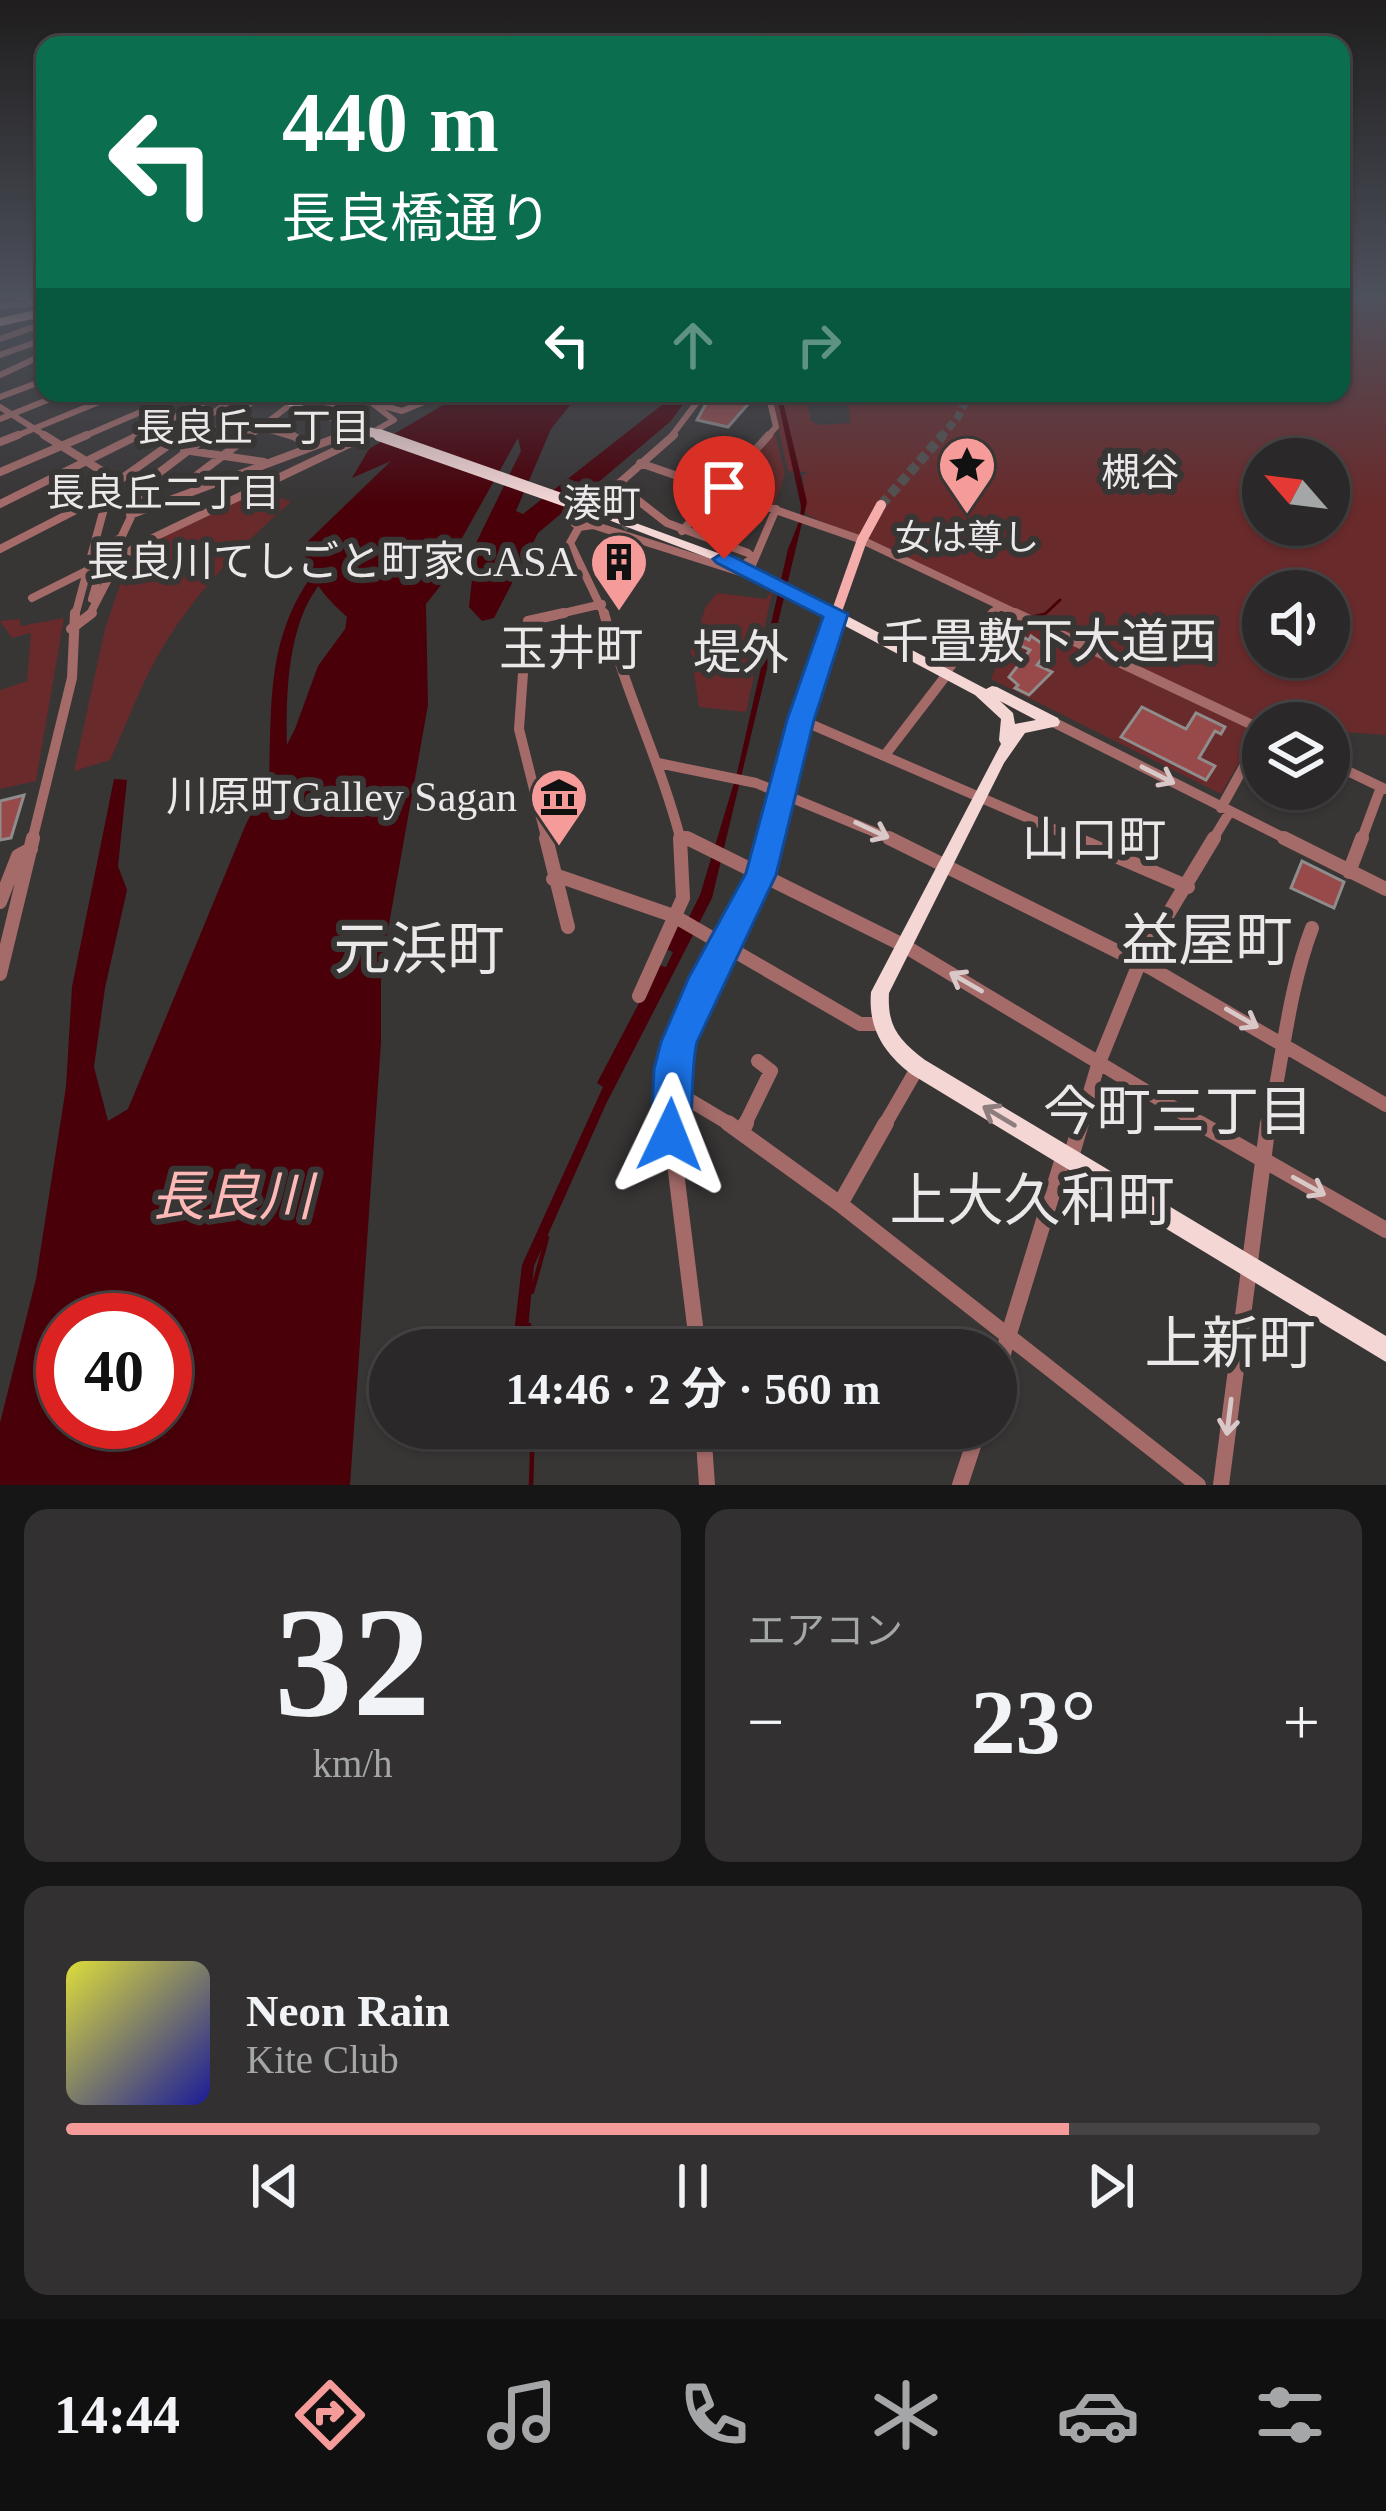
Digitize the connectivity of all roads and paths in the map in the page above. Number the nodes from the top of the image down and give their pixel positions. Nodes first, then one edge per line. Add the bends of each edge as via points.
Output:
1 (36, 384) edge
2 (0, 398) edge
3 (42, 402) edge
4 (99, 402) edge
5 (164, 402) edge
6 (205, 402) edge
7 (228, 402) edge
8 (251, 402) edge
9 (286, 402) edge
10 (290, 402) edge
11 (340, 402) edge
12 (368, 402) edge
13 (424, 402) edge
14 (699, 402) edge
15 (770, 402) edge
16 (291, 404) junction
17 (372, 404) junction
18 (0, 407) edge
19 (317, 411) junction
20 (12, 414) junction
21 (0, 418) edge
22 (35, 428) junction
23 (260, 428) junction
24 (376, 429) junction
25 (349, 433) dead end
26 (0, 442) edge
27 (62, 445) junction
28 (309, 446) junction
29 (184, 450) junction
30 (224, 455) junction
31 (87, 461) junction
32 (266, 462) junction
33 (640, 463) junction
34 (0, 472) edge
35 (616, 484) junction
36 (201, 488) junction
37 (719, 490) junction
38 (99, 495) junction
39 (139, 496) junction
40 (0, 504) edge
41 (881, 505) tunnel mouth
42 (150, 508) junction
43 (591, 508) junction
44 (778, 509) junction
45 (130, 515) junction
46 (58, 521) junction
47 (579, 527) junction
48 (683, 530) junction
49 (862, 540) junction
50 (0, 549) edge
51 (105, 552) junction
52 (124, 553) junction
53 (723, 563) junction
54 (750, 564) junction
55 (84, 572) junction
56 (776, 581) junction
57 (32, 598) dead end
58 (602, 604) junction
59 (998, 607) junction
60 (837, 610) junction
61 (71, 626) junction
62 (948, 670) junction
63 (801, 720) junction
64 (1242, 721) edge
65 (1053, 722) junction
66 (885, 755) junction
67 (998, 760) junction
68 (658, 763) junction
69 (1350, 772) edge
70 (1242, 775) edge
71 (1383, 788) edge
72 (783, 789) junction
73 (980, 796) junction
74 (1225, 811) junction
75 (681, 835) junction
76 (31, 849) junction
77 (944, 863) junction
78 (1348, 872) junction
79 (760, 875) junction
80 (553, 879) junction
81 (1188, 887) junction
82 (1386, 889) edge
83 (0, 902) edge
84 (678, 918) junction
85 (568, 927) dead end
86 (1312, 928) dead end
87 (717, 941) junction
88 (903, 945) junction
89 (1141, 959) junction
90 (0, 974) edge
91 (639, 996) dead end
92 (879, 1024) junction
93 (1287, 1045) junction
94 (758, 1061) dead end
95 (1098, 1065) junction
96 (918, 1067) junction
97 (671, 1089) junction
98 (1386, 1105) edge
99 (742, 1131) junction
100 (1067, 1157) junction
101 (1260, 1159) junction
102 (840, 1204) junction
103 (1386, 1230) edge
104 (1248, 1266) junction
105 (695, 1329) edge
106 (1000, 1329) edge
107 (1011, 1329) edge
108 (1017, 1342) edge
109 (1386, 1350) edge
110 (704, 1449) edge
111 (972, 1449) edge
112 (707, 1485) edge
113 (960, 1485) edge
114 (1198, 1485) edge
115 (1220, 1485) edge

1 - 2 street
3 - 20 street
4 - 22 street
5 - 27 street
6 - 31 street
7 - 38 street
8 - 29 street
9 - 16 highway
10 - 19 highway
11 - 19 street
12 - 17 street
13 - 17 street via 403,411
14 - 33 street
15 - 37 street via 776,427
16 - 19 highway
16 - 23 street
17 - 24 street via 394,418
18 - 20 street
19 - 24 highway
20 - 21 street
20 - 22 street
22 - 26 street
22 - 27 street
23 - 28 street via 289,432
23 - 30 street
24 - 43 highway, bridge
24 - 52 street
25 - 28 street
27 - 31 street
27 - 34 street
28 - 32 street
29 - 30 street
29 - 39 street
30 - 32 street
30 - 36 street via 192,479
31 - 40 street
31 - 46 street via 110,479
32 - 36 street
33 - 35 street
33 - 37 street
35 - 47 street via 576,518
35 - 48 street via 642,511
36 - 42 street
37 - 44 street
37 - 48 street
38 - 46 street
38 - 55 street via 106,502
39 - 42 street
39 - 45 street
41 - 49 main road
42 - 45 street
43 - 53 highway
43 - 54 highway
44 - 49 street
44 - 54 street
45 - 51 street
46 - 50 street
47 - 53 street via 620,531
47 - 58 street via 571,547
48 - 54 street via 748,553
49 - 59 street
49 - 60 main road
51 - 52 street
51 - 61 street via 87,617
52 - 61 street via 92,618
53 - 56 highway
54 - 56 highway
55 - 57 street
55 - 61 street
56 - 60 highway
58 - 68 street
58 - 80 street via 528,621 526,632 519,729
59 - 62 street
59 - 64 street
60 - 62 highway
60 - 63 street
61 - 76 street via 72,678
62 - 65 highway
62 - 66 street
62 - 67 highway via 1008,717
63 - 66 street
63 - 72 street
65 - 67 highway via 1020,728
65 -> 74 street
66 - 73 street
67 - 73 highway
68 - 72 street
68 - 75 street
69 - 71 street
70 - 74 street
71 - 78 street
72 -> 77 street
72 - 79 street
73 - 77 highway
73 - 81 street
74 - 78 street
74 - 81 street
75 - 79 street
75 - 84 street
76 - 83 street via 18,856
76 - 90 street
77 - 88 highway
77 - 89 street
78 - 82 street
79 - 87 street
79 - 88 street
80 - 84 street
80 - 85 street
81 - 89 street
84 - 87 street
84 - 91 street
86 - 93 street via 1298,964
87 - 92 street via 860,1024
87 - 97 street via 679,1042
88 - 92 highway via 880,992
95 -> 88 street
89 -> 93 street
89 - 95 street
92 - 96 highway
93 - 98 street
93 - 101 street
94 - 99 street via 771,1071
95 - 100 street
95 - 101 street
100 -> 96 highway
96 - 102 street
97 - 99 street
97 - 105 street
99 - 102 street
100 - 104 highway
100 - 107 street
101 -> 103 street
101 - 104 street
102 - 106 street
104 - 109 highway
104 -> 115 street
108 - 114 street
110 - 112 street
111 - 113 street

